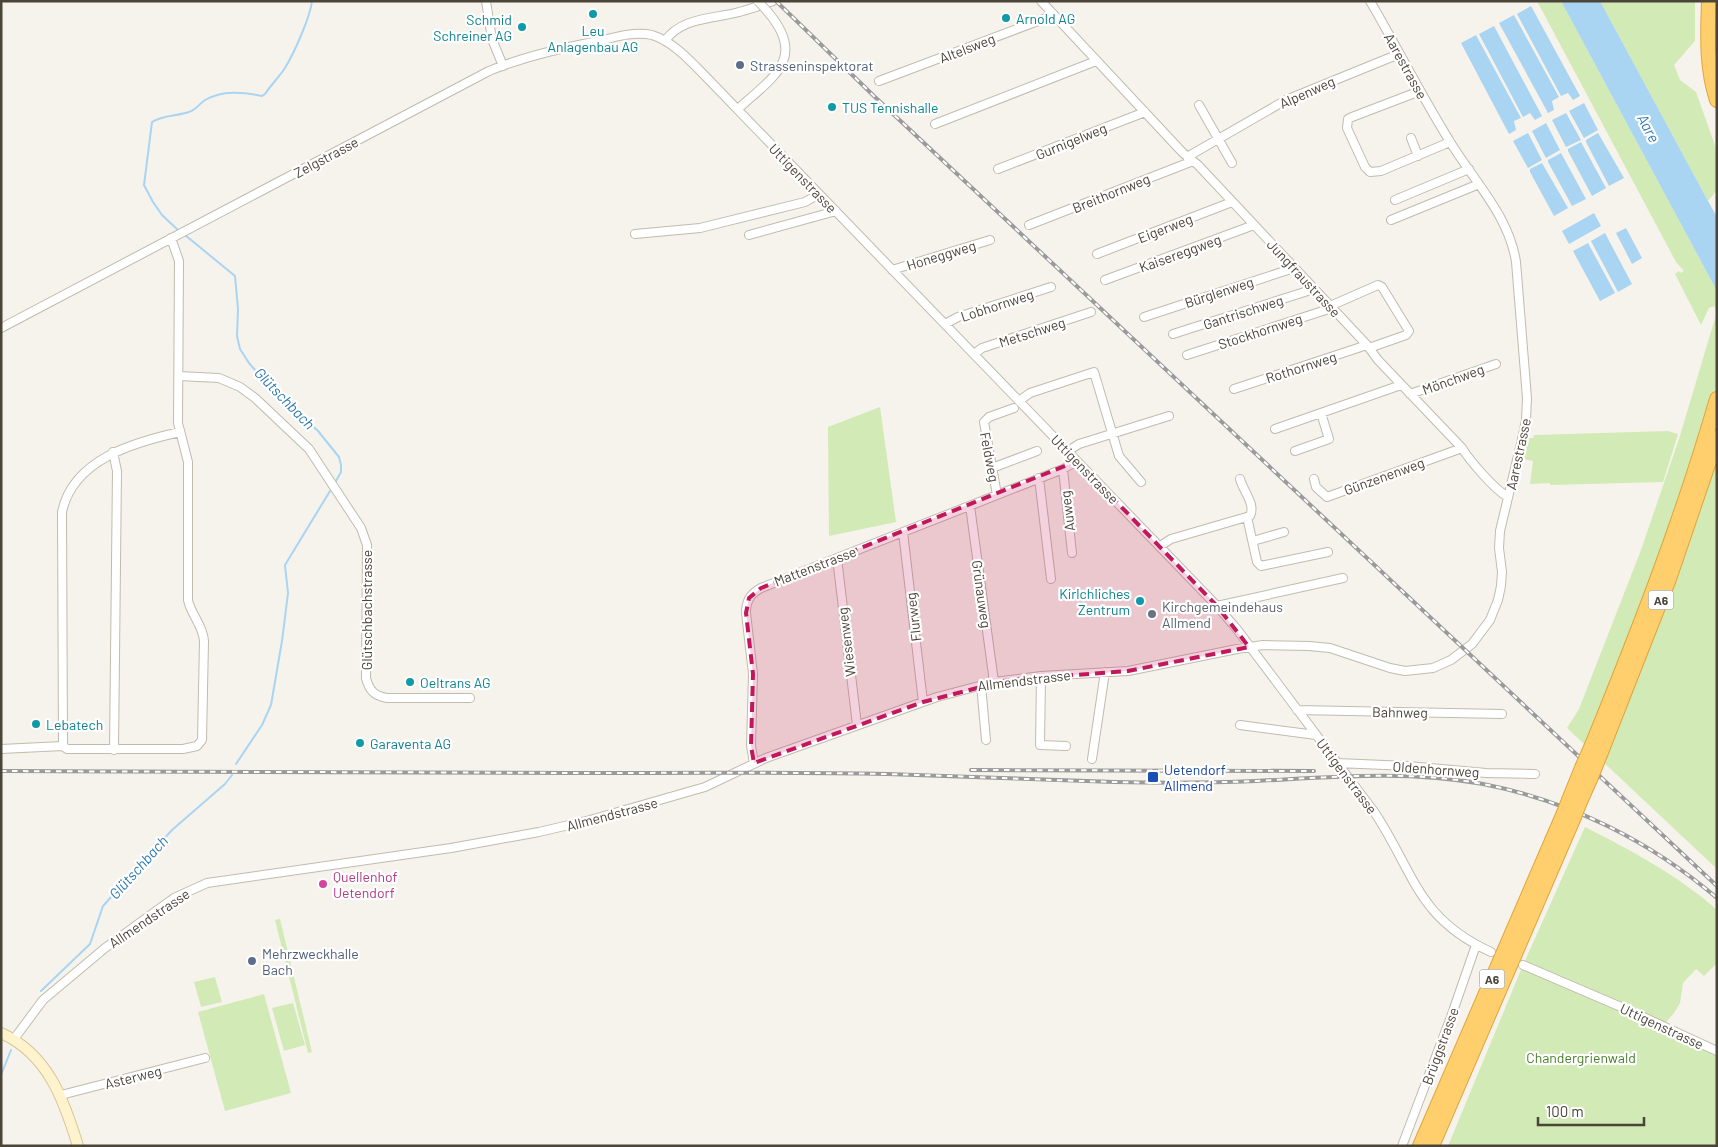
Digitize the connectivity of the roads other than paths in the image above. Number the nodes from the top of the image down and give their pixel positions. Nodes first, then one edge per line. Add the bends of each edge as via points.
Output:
1 (486, 1) edge
2 (758, 1) edge
3 (773, 1) edge
4 (1041, 1) edge
5 (1370, 1) edge
6 (1709, 1) edge
7 (1054, 15) junction
8 (665, 41) junction
9 (1399, 54) junction
10 (1096, 62) junction
11 (503, 66) junction
12 (879, 81) dead end
13 (1420, 91) junction
14 (1717, 100) edge
15 (1200, 105) dead end
16 (738, 109) junction
17 (1145, 112) junction
18 (936, 124) dead end
19 (1219, 138) junction
20 (1410, 138) dead end
21 (1450, 142) junction
22 (1418, 156) junction
23 (1190, 159) junction
24 (1232, 163) dead end
25 (998, 169) dead end
26 (1468, 169) junction
27 (1479, 184) junction
28 (818, 194) junction
29 (1395, 200) dead end
30 (1232, 202) junction
31 (836, 211) junction
32 (1391, 220) dead end
33 (1029, 225) dead end
34 (1254, 225) junction
35 (635, 234) dead end
36 (749, 235) dead end
37 (173, 237) junction
38 (990, 240) dead end
39 (1097, 254) dead end
40 (1294, 268) junction
41 (892, 270) junction
42 (1105, 280) dead end
43 (1051, 288) dead end
44 (1314, 289) junction
45 (1331, 307) junction
46 (1091, 312) dead end
47 (1144, 317) dead end
48 (945, 324) junction
49 (1, 328) edge
50 (1173, 334) dead end
51 (1368, 346) junction
52 (974, 354) junction
53 (1188, 355) dead end
54 (1496, 364) dead end
55 (179, 376) junction
56 (1401, 385) junction
57 (1234, 389) dead end
58 (1410, 394) junction
59 (1717, 399) edge
60 (1017, 404) junction
61 (1321, 413) junction
62 (1169, 416) dead end
63 (1275, 429) dead end
64 (180, 432) junction
65 (1113, 434) junction
66 (1717, 438) edge
67 (1462, 448) junction
68 (1037, 451) dead end
69 (1068, 451) junction
70 (1295, 451) dead end
71 (113, 452) junction
72 (1078, 461) junction
73 (992, 468) junction
74 (1062, 469) junction
75 (1039, 478) junction
76 (1240, 479) dead end
77 (1314, 479) dead end
78 (1141, 482) dead end
79 (997, 495) junction
80 (1508, 497) junction
81 (970, 506) junction
82 (1247, 517) junction
83 (903, 532) junction
84 (1284, 532) dead end
85 (1253, 541) junction
86 (1160, 546) junction
87 (1328, 552) dead end
88 (1072, 553) dead end
89 (837, 558) junction
90 (1343, 578) dead end
91 (1051, 579) dead end
92 (1217, 606) junction
93 (1249, 647) junction
94 (1105, 672) junction
95 (1041, 676) junction
96 (994, 682) junction
97 (981, 685) junction
98 (470, 698) dead end
99 (923, 702) junction
100 (1297, 710) junction
101 (1502, 714) dead end
102 (857, 725) junction
103 (1240, 725) dead end
104 (1316, 735) junction
105 (986, 740) dead end
106 (63, 746) junction
107 (1066, 746) dead end
108 (1597, 748) junction
109 (1, 749) edge
110 (114, 750) junction
111 (1092, 759) dead end
112 (754, 763) junction
113 (1337, 763) junction
114 (1535, 774) dead end
115 (1571, 808) junction
116 (1476, 945) junction
117 (1491, 952) dead end
118 (1524, 965) dead end
119 (1, 1033) edge
120 (14, 1039) junction
121 (1717, 1051) edge
122 (205, 1058) dead end
123 (61, 1095) junction
124 (78, 1146) edge
125 (1402, 1146) edge
126 (1420, 1146) edge
127 (1432, 1146) edge

1 - 11 street via 492,39
2 - 16 street, bridge via 786,39 785,56 777,70
3 - 8 street via 689,23 674,30
4 - 7 street, Jungfraustrasse
5 - 9 street, Aarestrasse
6 - 14 highway via 1708,51
7 - 10 street, Jungfraustrasse
7 - 12 street, Altelsweg
8 - 11 street, Zelgstrasse via 647,34 626,35 542,52
8 - 16 street, Zelgstrasse
9 - 13 street, Aarestrasse
9 - 19 street, Alpenweg via 1292,97
10 - 17 street, Jungfraustrasse
10 - 18 street
11 - 37 street, Zelgstrasse
13 - 21 street, Aarestrasse
13 - 22 street via 1352,116 1347,123 1370,172 1381,171
15 - 19 street
16 - 28 street, Uttigenstrasse
17 - 23 street, Jungfraustrasse
17 - 25 street, Gurnigelweg
19 - 23 street, Alpenweg
19 - 24 street
20 - 22 street
21 - 22 street
21 - 26 street, Aarestrasse
23 - 30 street, Jungfraustrasse
23 - 33 street, Breithornweg
26 - 27 street, Aarestrasse
26 - 29 street
27 - 32 street
27 - 80 street, Aarestrasse via 1504,226 1516,262 1527,407 1524,436
28 - 31 street, Uttigenstrasse
28 - 35 street via 805,202 709,226
30 - 34 street, Jungfraustrasse
30 - 39 street, Eigerweg
31 - 36 street
31 - 41 street, Uttigenstrasse
34 - 40 street, Jungfraustrasse
34 - 42 street, Kaisereggweg
37 - 49 street, Zelgstrasse
37 - 55 street via 179,261
38 - 41 street, Honeggweg
40 - 44 street, Jungfraustrasse
40 - 47 street, Bürglenweg
41 - 48 street, Uttigenstrasse
43 - 48 street, Lobhornweg
44 - 45 street, Jungfraustrasse
44 - 50 street, Gantrischweg
45 - 51 street, Jungfraustrasse
45 - 51 street, Stockhornweg via 1378,285 1382,287 1409,331 1406,335
45 - 53 street, Stockhornweg
46 - 52 street, Metschweg via 982,348
48 - 52 street, Uttigenstrasse
51 - 56 street, Jungfraustrasse
51 - 57 street, Rothornweg
52 - 60 street, Uttigenstrasse
54 - 58 street, Mönchweg
55 - 64 street
55 - 98 street, Glütschbachstrasse via 219,378 248,392 309,449 361,528 367,551 366,678 373,693 387,698
56 - 58 street, Jungfraustrasse
56 - 61 street
58 - 67 street, Jungfraustrasse
59 - 108 highway, A6 via 1665,558
60 - 65 street via 1030,393 1094,372
60 - 69 street, Uttigenstrasse
60 - 73 street, Feldweg via 984,422
61 - 63 street
61 - 70 street via 1329,439
62 - 65 street
64 - 71 street
64 - 110 street via 188,462 188,600 203,631 204,641 202,740 197,746 188,748
65 - 69 street via 1079,444
65 - 78 street via 1121,460
66 - 108 highway, A6 via 1662,597
67 - 77 street, Günzenenweg via 1327,497 1316,487
67 - 80 street, Jungfraustrasse
68 - 73 street
69 - 72 street, Uttigenstrasse
71 - 106 street via 72,486 62,512
71 - 110 street via 117,471
72 - 74 street, Mattenstrasse
72 - 86 street, Uttigenstrasse
73 - 79 street, Feldweg
74 - 75 street, Mattenstrasse
74 - 88 street, Auweg
75 - 79 street, Mattenstrasse
75 - 91 street
76 - 82 street via 1252,509
79 - 81 street, Mattenstrasse
80 - 93 street, Aarestrasse via 1499,538 1502,579 1495,607 1477,638 1456,657 1426,669 1405,671 1322,647
81 - 83 street, Mattenstrasse
81 - 96 street, Grünauweg
82 - 85 street
82 - 86 street via 1171,539
83 - 89 street, Mattenstrasse
83 - 99 street, Flurweg
84 - 85 street
85 - 87 street via 1257,562 1261,566
86 - 92 street, Uttigenstrasse
89 - 102 street, Wiesenweg
89 - 112 street, Mattenstrasse via 761,588 754,592 746,605 753,674 751,746
90 - 92 street
92 - 93 street, Uttigenstrasse
93 - 94 street, Allmendstrasse via 1141,669
93 - 100 street, Uttigenstrasse
94 - 95 street, Allmendstrasse
94 - 111 street
95 - 96 street, Allmendstrasse
95 - 107 street via 1040,745
96 - 97 street, Allmendstrasse
97 - 99 street, Allmendstrasse
97 - 105 street
99 - 102 street, Allmendstrasse
100 - 101 street, Bahnweg
100 - 104 street, Uttigenstrasse
102 - 112 street, Allmendstrasse
103 - 104 street
104 - 113 street, Uttigenstrasse
106 - 109 street
106 - 110 street via 67,749
108 - 115 highway, A6, bridge
112 - 120 street, Allmendstrasse via 705,787 565,827 435,851 198,886 158,908 71,976 37,1006
113 - 114 street, Oldenhornweg
113 - 116 street, Uttigenstrasse via 1380,821 1427,905 1447,925
115 - 126 highway, A6
115 - 127 highway, A6
116 - 117 street, Uttigenstrasse
116 - 125 street, Brüggstrasse
118 - 121 street, Uttigenstrasse
119 - 120 main road
120 - 123 main road via 50,1074
122 - 123 street, Asterweg
123 - 124 main road

